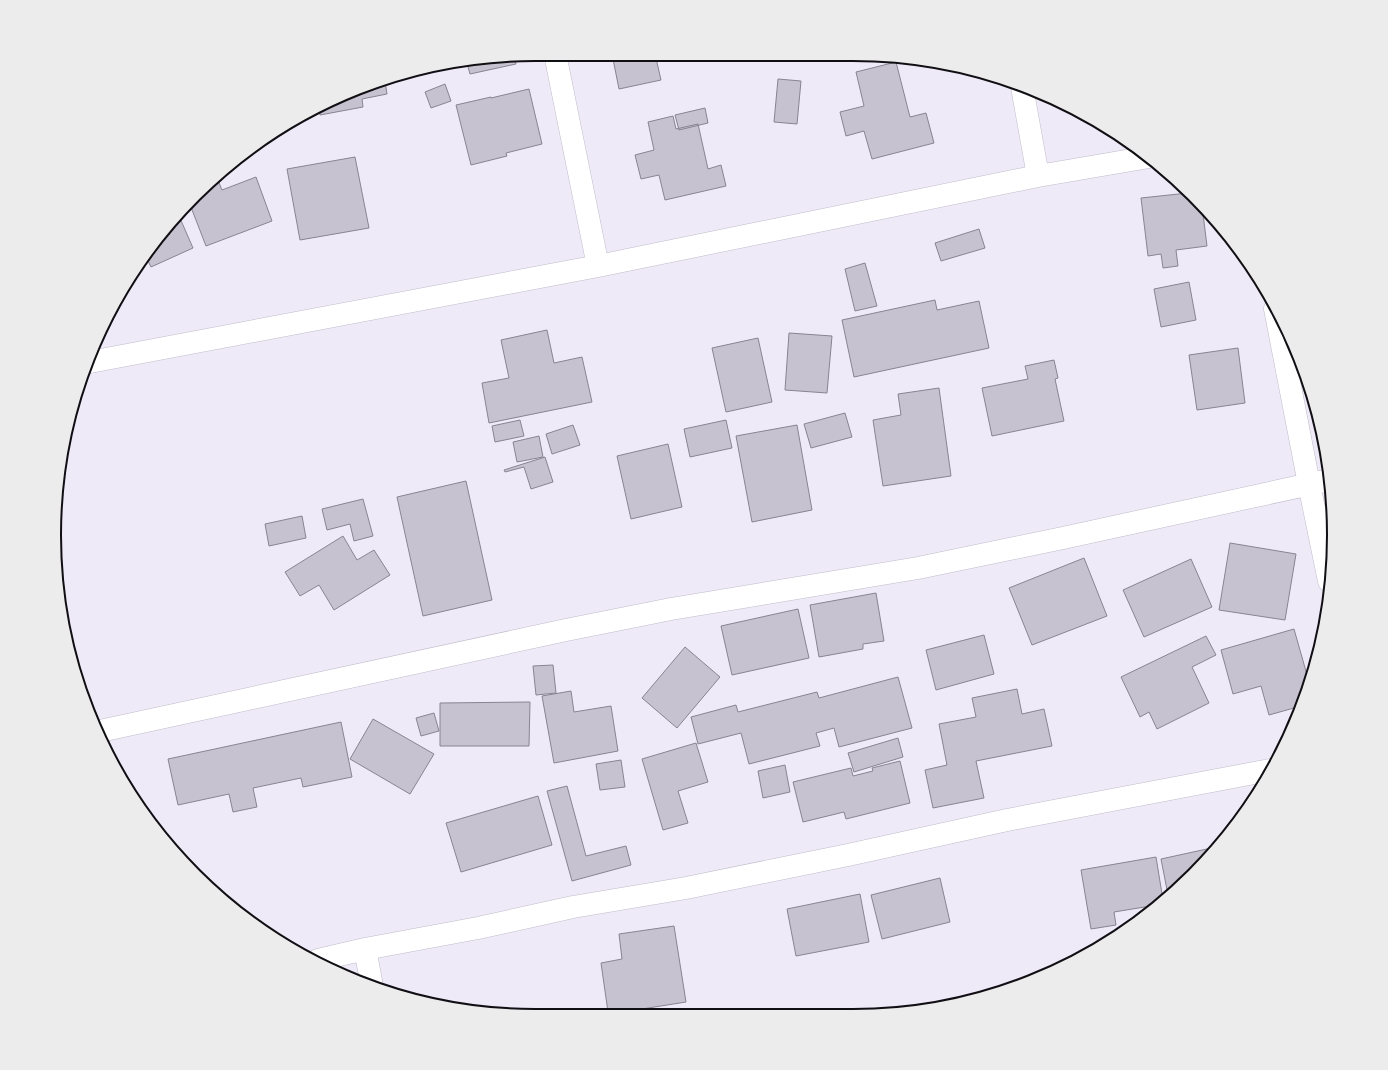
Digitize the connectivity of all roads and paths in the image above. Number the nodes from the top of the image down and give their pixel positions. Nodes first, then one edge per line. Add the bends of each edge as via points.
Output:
1 (557, 61) edge
2 (1023, 93) edge
3 (1141, 158) edge
4 (1038, 176) junction
5 (598, 266) junction
6 (1280, 331) edge
7 (94, 361) edge
8 (1319, 482) edge
9 (1326, 555) edge
10 (103, 730) edge
11 (1263, 771) edge
12 (365, 949) junction
13 (323, 959) edge
14 (371, 979) edge

1 - 5 street
2 - 4 street
3 - 4 street
4 - 5 street
5 - 7 street
6 - 8 street
8 - 9 street
8 - 10 street via 918,568 671,608
11 - 12 street via 1015,818 848,855
12 - 13 street
12 - 14 street

